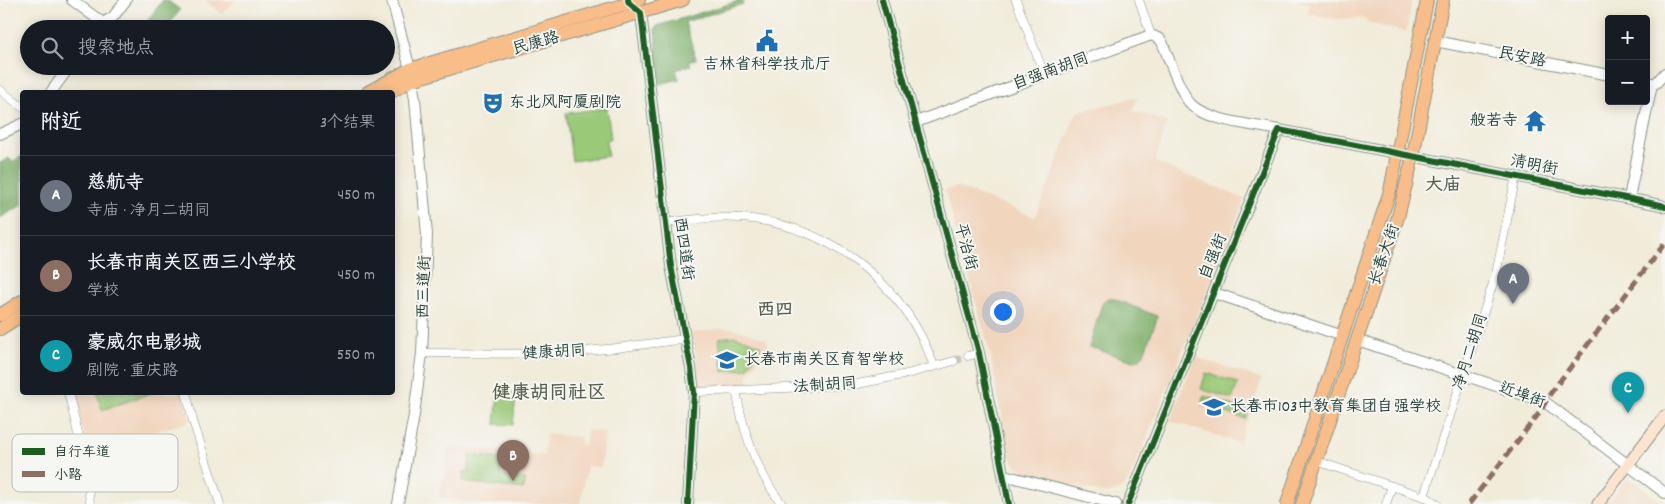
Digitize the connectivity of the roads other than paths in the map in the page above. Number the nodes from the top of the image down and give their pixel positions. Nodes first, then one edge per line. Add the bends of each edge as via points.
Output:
1 (72, 0) edge
2 (126, 0) edge
3 (392, 0) edge
4 (683, 0) edge
5 (882, 0) edge
6 (1016, 0) edge
7 (1139, 0) edge
8 (1427, 0) edge
9 (1443, 0) edge
10 (634, 4) edge
11 (94, 20) edge
12 (109, 20) edge
13 (1151, 35) junction
14 (1435, 41) junction
15 (1665, 73) edge
16 (1044, 74) junction
17 (1605, 74) edge
18 (63, 75) edge
19 (411, 75) junction
20 (1650, 83) edge
21 (0, 90) edge
22 (52, 90) edge
23 (373, 90) edge
24 (393, 90) edge
25 (20, 105) edge
26 (1645, 105) edge
27 (916, 122) junction
28 (20, 125) edge
29 (1280, 130) junction
30 (0, 134) edge
31 (1397, 153) junction
32 (1413, 156) junction
33 (1516, 176) junction
34 (1630, 198) junction
35 (1665, 207) edge
36 (665, 222) junction
37 (1214, 293) junction
38 (20, 302) edge
39 (0, 315) edge
40 (20, 316) edge
41 (0, 328) edge
42 (1343, 336) junction
43 (685, 339) junction
44 (1356, 340) junction
45 (979, 353) junction
46 (422, 354) junction
47 (968, 356) tunnel mouth
48 (954, 361) tunnel mouth
49 (934, 366) junction
50 (1463, 375) junction
51 (736, 390) junction
52 (694, 392) junction
53 (69, 395) edge
54 (187, 395) edge
55 (1665, 416) edge
56 (78, 434) edge
57 (1316, 461) junction
58 (1628, 465) junction
59 (1004, 475) junction
60 (1392, 486) junction
61 (1665, 493) edge
62 (1424, 496) junction
63 (220, 504) edge
64 (398, 504) edge
65 (688, 504) edge
66 (782, 504) edge
67 (1009, 504) edge
68 (1116, 504) edge
69 (1128, 504) edge
70 (1287, 504) edge
71 (1302, 504) edge
72 (1386, 504) edge
73 (1436, 504) edge
74 (1598, 504) edge

1 - 11 street
2 - 12 street
3 - 19 street, 西三道街
4 - 10 main road, 民康路
5 - 27 street, 平治街
6 - 16 street
7 - 13 street
8 - 31 main road, 长春大街
9 - 14 main road, 长春大街
10 - 19 main road, 民康路
10 - 36 street, 西四道街
13 - 16 street, 自强南胡同
13 - 29 street via 1162,42 1185,96 1194,107 1217,118
14 - 17 street, 民安路
14 - 32 main road, 长春大街
15 - 20 street via 1656,83
16 - 27 street, 自强南胡同
18 - 22 street
19 - 23 main road, 民康路
19 - 24 main road, 民康路
19 - 46 street, 西三道街 via 426,222
21 - 25 street
26 - 34 street
27 - 45 street, 平治街
28 - 30 street
29 - 31 street
29 - 37 street, 自强街
31 - 32 street, 清明街
31 - 42 main road, 长春大街 via 1384,212
32 - 33 street, 清明街
32 - 44 main road, 长春大街 via 1398,216
33 - 34 street, 清明街
33 - 50 street, 净月二胡同 via 1496,274
34 - 35 street, 清明街
36 - 43 street, 西四道街
36 - 49 street via 710,218 760,220 799,231 835,247 867,269 894,296 921,335
37 - 42 street
37 - 69 street, 自强街
38 - 39 main road
40 - 41 main road
42 - 70 main road, 长春大街
43 - 46 street, 健康胡同 via 555,354
43 - 52 street, 西四道街
44 - 50 street, 近埠街
44 - 57 main road, 长春大街
45 - 47 street
45 - 59 street, 平治街
46 - 64 street, 西三道街
48 - 49 street, 法制胡同
49 - 51 street, 法制胡同 via 853,385
50 - 58 street, 近埠街 via 1545,402
50 - 62 street, 净月二胡同
51 - 52 street, 法制胡同
51 - 66 street via 742,423 753,455
52 - 65 street, 西四道街
53 - 56 street
54 - 63 street
55 - 58 main road
57 - 60 street
57 - 71 main road, 长春大街
58 - 61 street, 近埠街
58 - 74 main road
59 - 67 street, 平治街
59 - 68 street
60 - 62 street
60 - 72 street
62 - 73 street

